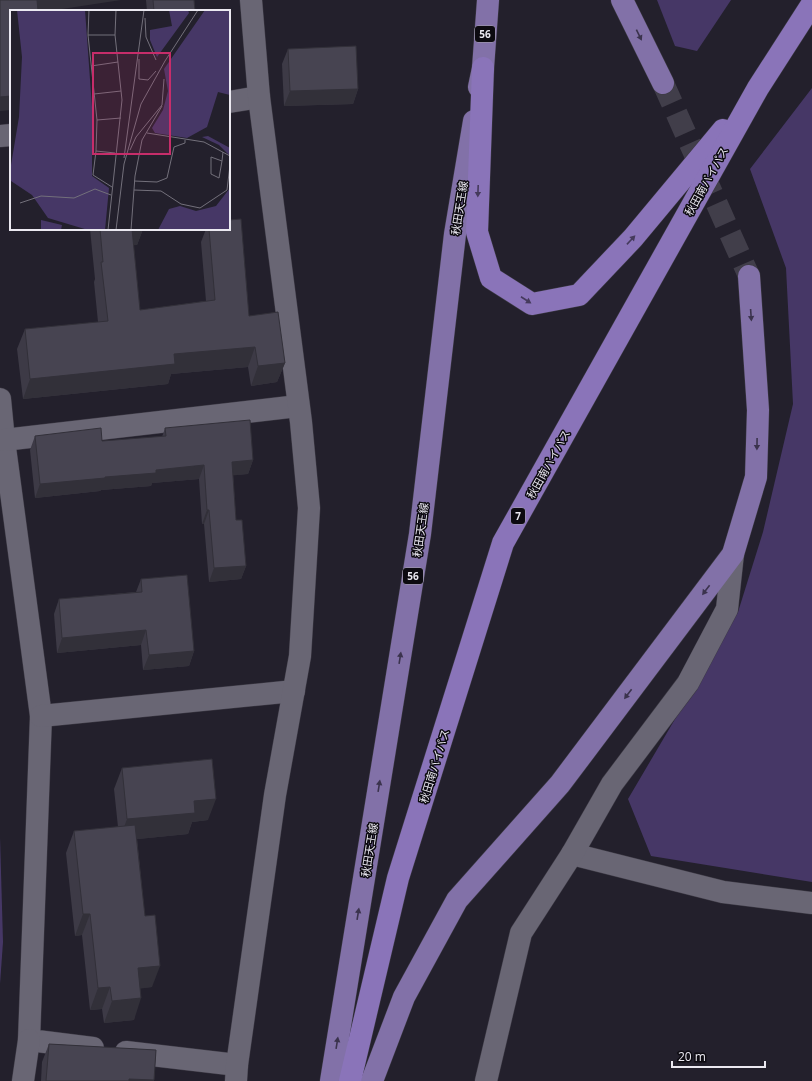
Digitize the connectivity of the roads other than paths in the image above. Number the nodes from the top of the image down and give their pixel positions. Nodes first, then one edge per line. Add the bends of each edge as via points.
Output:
1 (251, 0) edge
2 (488, 0) edge
3 (622, 0) edge
4 (812, 4) edge
5 (483, 68) junction
6 (662, 83) tunnel mouth
7 (758, 88) junction
8 (259, 97) junction
9 (230, 102) edge
10 (10, 135) edge
11 (0, 136) edge
12 (749, 276) tunnel mouth
13 (0, 399) edge
14 (298, 406) junction
15 (4, 440) junction
16 (734, 554) junction
17 (294, 692) junction
18 (41, 716) junction
19 (572, 854) junction
20 (812, 903) edge
21 (29, 1040) junction
22 (237, 1073) edge
23 (23, 1081) edge
24 (331, 1081) edge
25 (350, 1081) edge
26 (372, 1081) edge
27 (486, 1081) edge

1 - 8 street
2 - 5 main road, 秋田天王線 / 56
3 -> 6 main road
4 - 7 highway, 秋田南バイパス / 7
5 -> 7 highway via 477,232 491,278 532,304 579,295 633,238
24 -> 5 main road, 秋田天王線 / 56 via 420,534 455,234
7 - 25 highway, 秋田南バイパス / 7 via 504,543 398,878
8 - 9 street
8 - 14 street
10 - 11 street
12 -> 16 main road via 758,410 756,477
13 - 15 street
14 - 15 street
14 - 17 street via 309,508 300,656
15 - 18 street
16 - 19 street via 727,608 688,683 612,784
16 -> 26 main road via 560,784 457,900 404,997
17 - 18 street
17 - 22 street via 275,795
18 - 21 street
19 - 20 street via 723,892
19 - 27 street via 522,932
21 - 22 street
21 - 23 street

